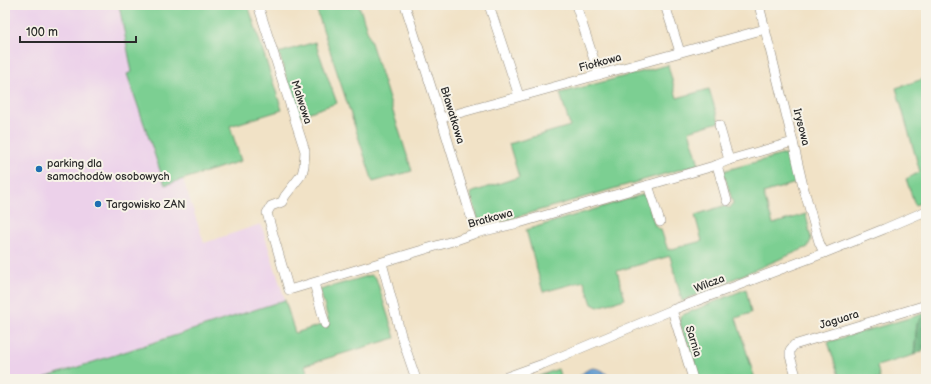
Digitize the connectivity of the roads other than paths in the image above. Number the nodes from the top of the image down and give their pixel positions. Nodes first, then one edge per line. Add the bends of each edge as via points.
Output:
1 (258, 5) edge
2 (405, 5) edge
3 (488, 5) edge
4 (576, 5) edge
5 (665, 5) edge
6 (759, 5) edge
7 (765, 29) junction
8 (680, 52) junction
9 (599, 74) junction
10 (519, 96) junction
11 (441, 118) junction
12 (719, 125) dead end
13 (793, 142) junction
14 (730, 160) junction
15 (717, 165) junction
16 (648, 185) junction
17 (727, 201) dead end
18 (282, 202) joint
19 (926, 211) edge
20 (660, 222) dead end
21 (476, 233) junction
22 (824, 253) junction
23 (382, 263) junction
24 (314, 283) junction
25 (926, 305) edge
26 (672, 310) junction
27 (325, 324) dead end
28 (416, 379) edge
29 (501, 379) edge
30 (693, 379) edge
31 (797, 379) edge

1 - 18 street, Malwowa via 305,150 302,174
2 - 11 street, Bławatkowa
3 - 10 street
4 - 9 street
5 - 8 street
6 - 7 street, Irysowa
7 - 8 street, Fiołkowa
7 - 13 street, Irysowa
8 - 9 street, Fiołkowa
9 - 10 street, Fiołkowa
10 - 11 street, Fiołkowa
11 - 21 street, Bławatkowa
12 - 14 street
13 - 14 street, Bratkowa
13 - 22 street, Irysowa via 803,186
14 - 15 street, Bratkowa
15 - 16 street, Bratkowa
15 - 17 street
16 - 20 street
16 - 21 street, Bratkowa
18 - 24 street, Bratkowa via 271,206 267,213 289,290
19 - 22 street, Wilcza
21 - 23 street, Bratkowa
22 - 26 street, Wilcza
23 - 24 street, Bratkowa
23 - 28 street via 401,335
24 - 27 street
25 - 31 street, Jaguara via 794,345 790,350 790,356
26 - 29 street, Wilcza
26 - 30 street, Sarnia

